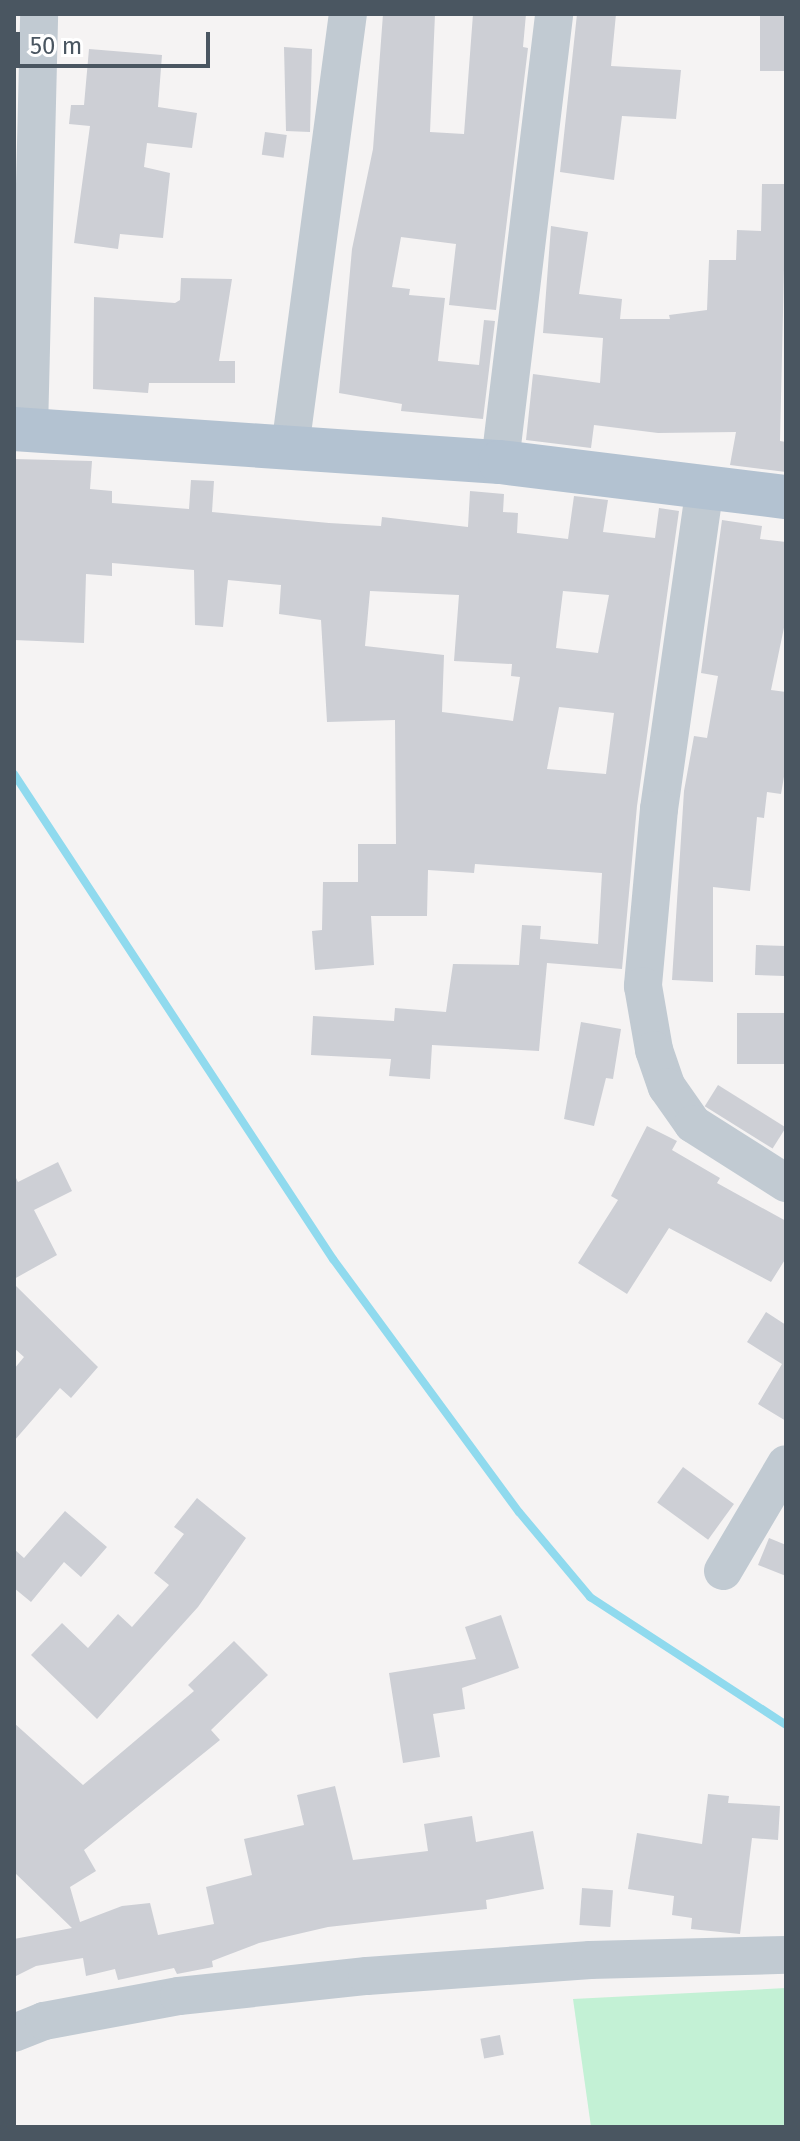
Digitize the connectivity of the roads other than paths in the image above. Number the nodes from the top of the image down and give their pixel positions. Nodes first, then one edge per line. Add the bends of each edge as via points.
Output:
1 (39, 14) edge
2 (348, 14) edge
3 (554, 14) edge
4 (25, 248) edge
5 (22, 430) edge
6 (290, 448) junction
7 (500, 462) junction
8 (705, 486) junction
9 (786, 497) edge
10 (786, 1183) edge
11 (786, 1464) edge
12 (723, 1571) dead end
13 (786, 1955) edge
14 (14, 2033) edge

1 - 4 street
2 - 6 street
3 - 7 street
4 - 5 street
5 - 6 main road
6 - 7 main road
7 - 8 main road
8 - 9 main road
8 - 10 street via 659,809 643,986 654,1050 667,1087 693,1124
11 - 12 street
13 - 14 street via 590,1960 367,1976 179,1996 44,2021

